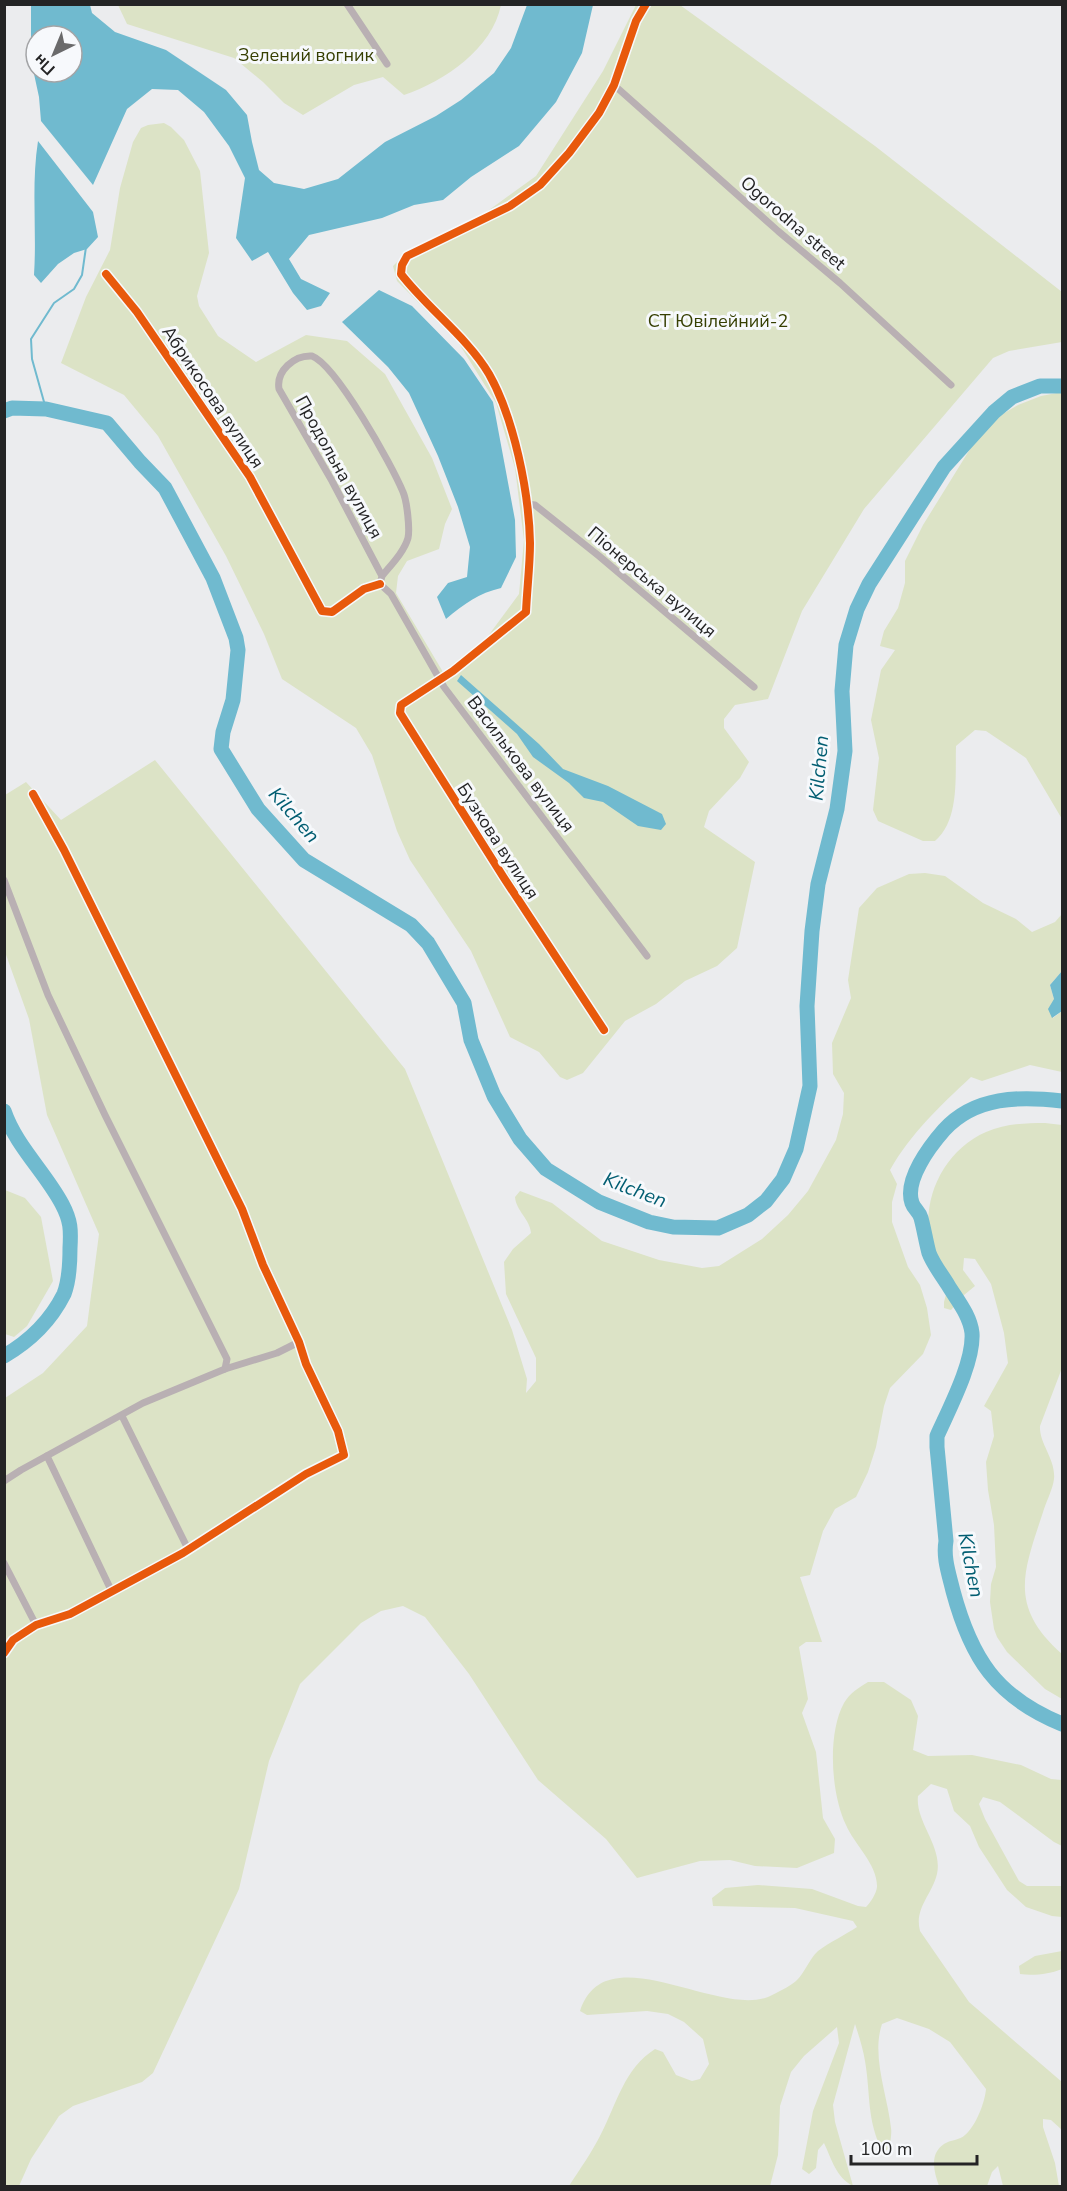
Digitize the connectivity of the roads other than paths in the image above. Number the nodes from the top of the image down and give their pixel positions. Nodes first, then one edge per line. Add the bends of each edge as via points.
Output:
1 (347, 4) edge
2 (646, 4) edge
3 (387, 64) dead end
4 (614, 85) junction
5 (106, 274) dead end
6 (951, 385) dead end
7 (527, 504) junction
8 (381, 580) junction
9 (440, 679) junction
10 (754, 687) dead end
11 (33, 794) dead end
12 (4, 880) edge
13 (647, 957) dead end
14 (604, 1030) dead end
15 (299, 1342) junction
16 (225, 1369) junction
17 (122, 1416) junction
18 (47, 1456) junction
19 (4, 1481) edge
20 (188, 1549) junction
21 (4, 1563) edge
22 (112, 1592) junction
23 (36, 1625) junction
24 (4, 1653) edge

1 - 3 street
2 - 4 street via 636,21
4 - 6 street, Ogorodna street
4 - 7 street via 599,114 540,185 510,206 407,256 402,265 405,280 488,374 507,413
5 - 8 street, Абрикосова вулиця via 137,312 250,477 322,611 332,612
7 - 9 street, Бузкова вулиця via 530,543 526,612
7 - 10 street, Піонерська вулиця via 535,506 599,556
8 - 8 street, Продольна вулиця via 279,389 280,374 298,357 318,358 326,366 371,430 404,494 408,537
8 - 9 street, Василькова вулиця
9 - 13 street, Василькова вулиця
9 - 14 street, Бузкова вулиця via 401,705 400,714
11 - 15 street via 242,1209
12 - 16 street via 48,995 224,1353
15 - 16 street
15 - 20 street via 338,1431 344,1455 306,1474
16 - 17 street via 143,1403
17 - 18 street
17 - 20 street
18 - 19 street
18 - 22 street
20 - 22 street
21 - 23 street
22 - 23 street via 70,1614
23 - 24 street via 13,1640

